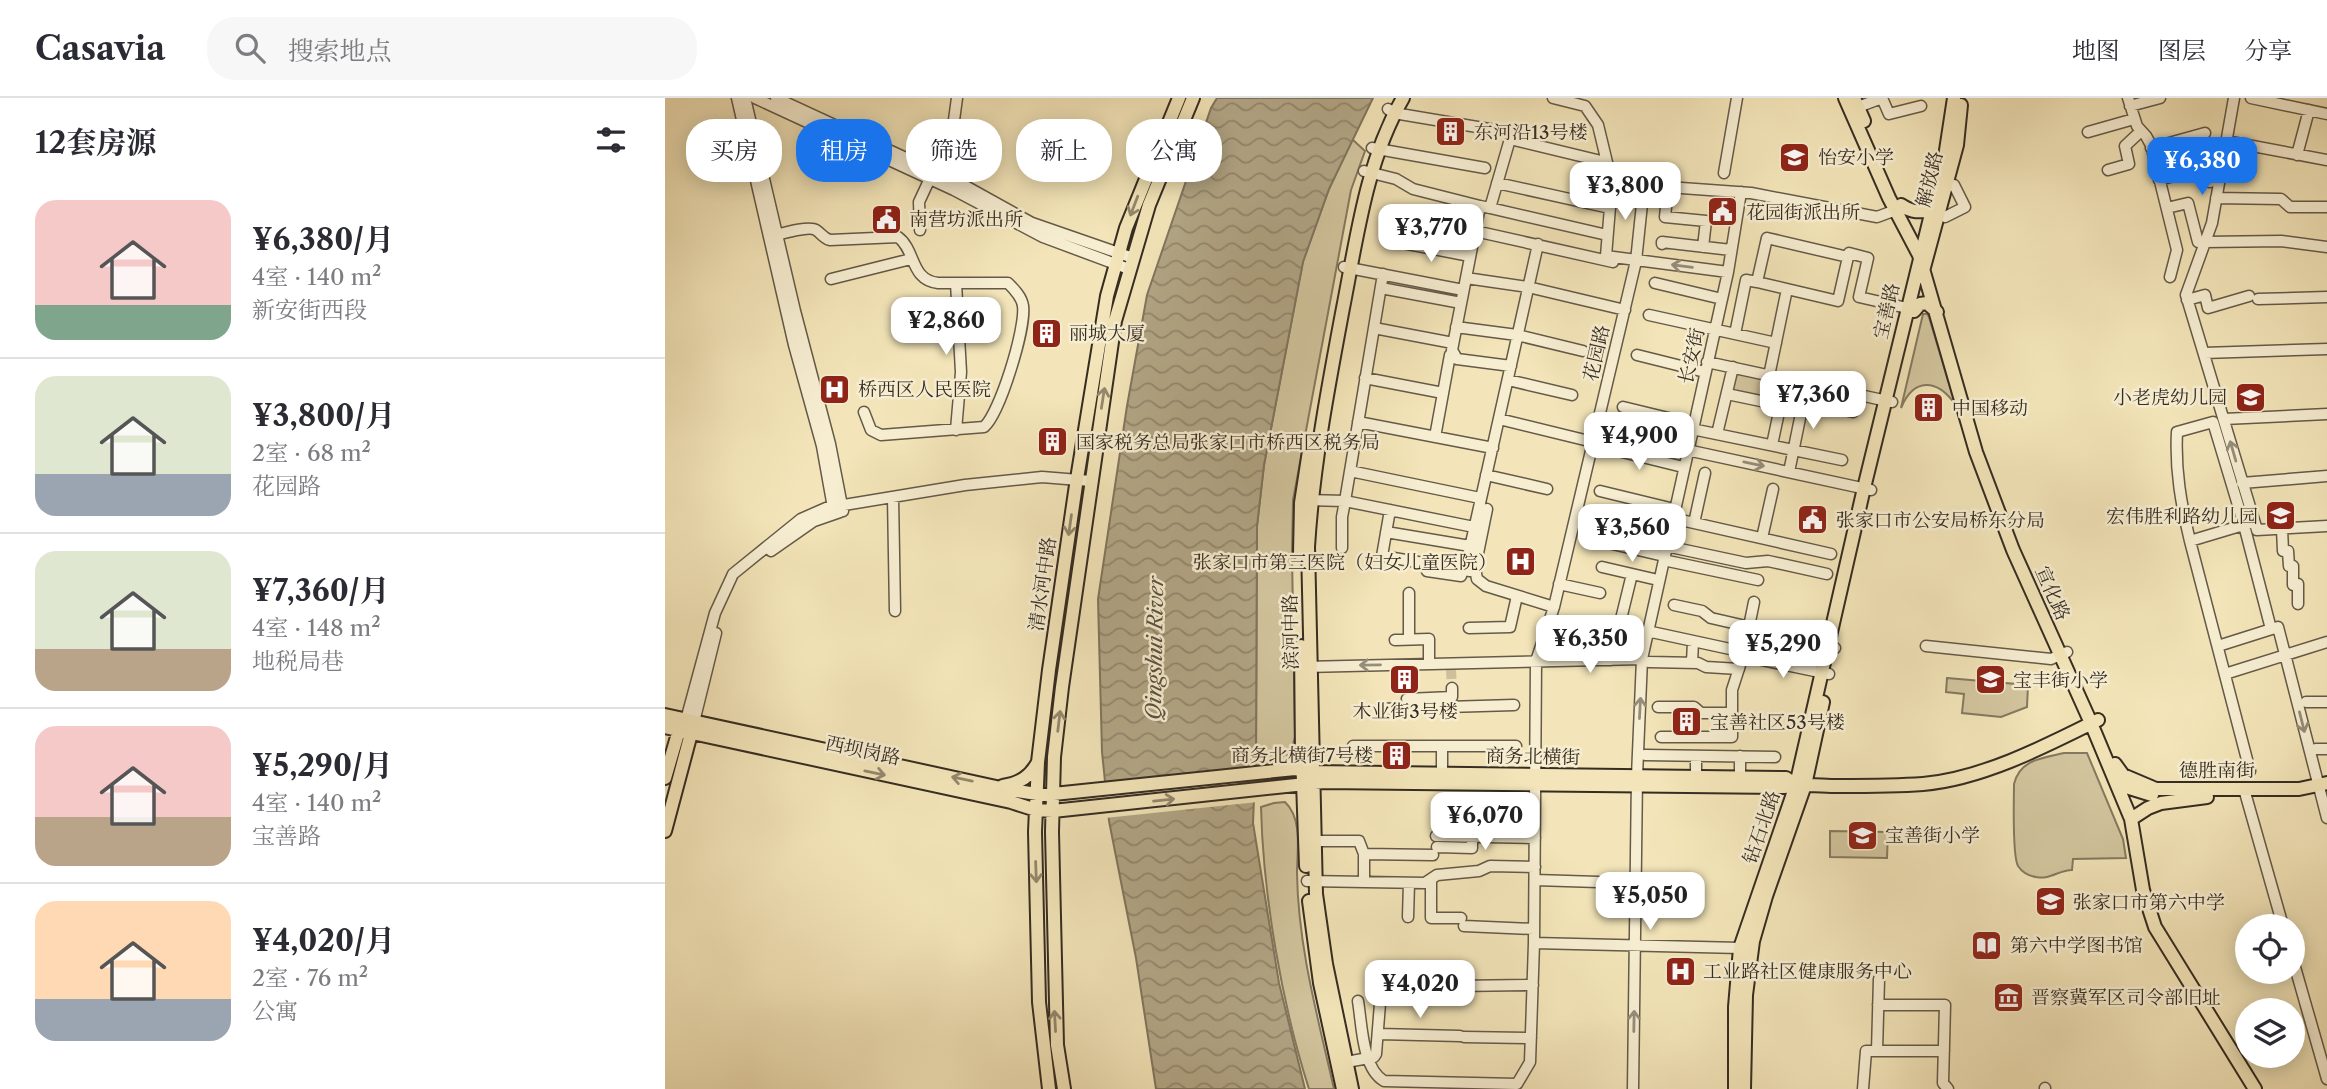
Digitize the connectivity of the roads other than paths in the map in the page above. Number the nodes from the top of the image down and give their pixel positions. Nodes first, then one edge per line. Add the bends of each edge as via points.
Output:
1 (737, 98) edge
2 (745, 98) edge
3 (755, 98) edge
4 (776, 98) edge
5 (957, 98) edge
6 (1179, 98) edge
7 (1193, 98) edge
8 (1403, 98) edge
9 (1553, 98) edge
10 (1737, 98) edge
11 (1845, 98) edge
12 (1954, 98) edge
13 (1962, 98) edge
14 (2160, 98) edge
15 (2234, 98) edge
16 (2251, 98) edge
17 (2129, 102) edge
18 (1856, 103) edge
19 (1921, 106) dead end
20 (1392, 107) edge
21 (2308, 110) junction
22 (2327, 114) edge
23 (954, 119) edge
24 (2134, 119) junction
25 (1501, 131) dead end
26 (2141, 131) junction
27 (2088, 132) dead end
28 (2205, 133) dead end
29 (2226, 141) junction
30 (2151, 148) junction
31 (1376, 149) junction
32 (2297, 155) junction
33 (2327, 160) edge
34 (906, 162) edge
35 (1601, 162) dead end
36 (906, 164) edge
37 (1485, 168) dead end
38 (2108, 170) dead end
39 (1368, 172) junction
40 (1724, 173) dead end
41 (2159, 180) junction
42 (933, 182) edge
43 (947, 182) edge
44 (2210, 182) dead end
45 (1497, 183) junction
46 (1612, 183) junction
47 (1954, 184) dead end
48 (1644, 185) junction
49 (1668, 187) junction
50 (1741, 192) junction
51 (2216, 198) junction
52 (1938, 201) junction
53 (1485, 207) junction
54 (1898, 207) junction
55 (1965, 207) junction
56 (2327, 207) edge
57 (1610, 208) junction
58 (2167, 208) junction
59 (1945, 218) dead end
60 (920, 230) dead end
61 (1475, 231) junction
62 (1608, 235) junction
63 (773, 236) junction
64 (1397, 242) dead end
65 (2201, 242) junction
66 (1538, 244) junction
67 (1661, 244) dead end
68 (1703, 247) junction
69 (2327, 247) edge
70 (1731, 250) junction
71 (1470, 256) junction
72 (1923, 256) junction
73 (1848, 257) junction
74 (911, 259) junction
75 (1117, 259) junction
76 (1609, 259) junction
77 (1636, 261) junction
78 (1131, 264) junction
79 (1347, 268) junction
80 (1728, 272) junction
81 (1383, 274) junction
82 (2170, 277) dead end
83 (1466, 278) junction
84 (831, 279) dead end
85 (1757, 282) junction
86 (956, 283) junction
87 (1655, 283) dead end
88 (1528, 287) junction
89 (1381, 288) junction
90 (1787, 289) junction
91 (1463, 290) junction
92 (1840, 292) junction
93 (1859, 297) junction
94 (2327, 297) edge
95 (1722, 299) junction
96 (2187, 300) junction
97 (1461, 303) junction
98 (1625, 310) junction
99 (1910, 310) junction
100 (1937, 312) junction
101 (1649, 315) dead end
102 (1456, 327) junction
103 (1374, 328) junction
104 (1715, 330) junction
105 (1735, 334) junction
106 (1517, 335) junction
107 (1776, 344) junction
108 (1453, 348) junction
109 (2327, 349) edge
110 (1583, 351) dead end
111 (2204, 353) junction
112 (1637, 355) dead end
113 (1511, 366) junction
114 (1706, 367) junction
115 (1733, 368) junction
116 (1769, 376) junction
117 (1365, 378) junction
118 (1786, 379) junction
119 (1508, 380) junction
120 (1807, 384) junction
121 (1443, 393) junction
122 (1727, 394) junction
123 (1572, 395) dead end
124 (1804, 401) junction
125 (1888, 402) junction
126 (1780, 405) junction
127 (1623, 407) dead end
128 (864, 412) dead end
129 (1853, 412) dead end
130 (2327, 414) edge
131 (1499, 419) junction
132 (2224, 419) junction
133 (1358, 422) junction
134 (1692, 426) junction
135 (956, 430) junction
136 (1717, 434) junction
137 (1435, 437) junction
138 (1598, 444) junction
139 (1772, 445) junction
140 (1493, 448) junction
141 (1794, 449) junction
142 (1687, 450) junction
143 (1842, 460) dead end
144 (1683, 467) junction
145 (1350, 471) junction
146 (1789, 472) junction
147 (1705, 473) dead end
148 (1486, 475) junction
149 (2327, 476) edge
150 (1076, 482) junction
151 (2242, 483) junction
152 (1090, 484) junction
153 (1547, 489) dead end
154 (1773, 489) dead end
155 (1867, 489) junction
156 (1599, 491) dead end
157 (1480, 498) junction
158 (894, 500) junction
159 (1307, 500) junction
160 (1345, 501) junction
161 (838, 509) junction
162 (1487, 509) dead end
163 (1390, 510) junction
164 (1673, 513) junction
165 (1591, 521) dead end
166 (1694, 523) junction
167 (2252, 526) junction
168 (2327, 526) edge
169 (1474, 527) junction
170 (2282, 529) junction
171 (1386, 532) junction
172 (1762, 538) junction
173 (2190, 541) junction
174 (1608, 543) dead end
175 (1470, 546) junction
176 (1342, 548) dead end
177 (1666, 551) junction
178 (1831, 554) dead end
179 (1710, 556) junction
180 (1602, 567) dead end
181 (1707, 569) junction
182 (1427, 571) dead end
183 (1472, 574) junction
184 (1632, 574) junction
185 (1827, 574) dead end
186 (1658, 580) junction
187 (1758, 580) dead end
188 (1559, 584) junction
189 (1409, 593) dead end
190 (1600, 593) dead end
191 (1517, 596) junction
192 (1754, 602) dead end
193 (2298, 604) dead end
194 (1674, 605) dead end
195 (1554, 607) junction
196 (895, 611) dead end
197 (1469, 628) dead end
198 (1749, 629) junction
199 (2271, 629) junction
200 (1647, 631) junction
201 (1409, 639) junction
202 (1395, 640) dead end
203 (1693, 641) junction
204 (2327, 642) edge
205 (1926, 646) dead end
206 (2218, 646) junction
207 (1831, 648) junction
208 (2327, 648) edge
209 (2064, 653) junction
210 (1743, 654) junction
211 (2290, 657) junction
212 (1611, 660) junction
213 (1536, 661) junction
214 (1646, 661) junction
215 (1692, 663) junction
216 (1429, 664) junction
217 (1305, 667) junction
218 (1739, 669) junction
219 (1825, 674) junction
220 (2225, 674) junction
221 (1452, 697) junction
222 (1407, 699) dead end
223 (2306, 702) dead end
224 (2327, 702) edge
225 (1514, 705) dead end
226 (1658, 707) dead end
227 (1380, 709) dead end
228 (1732, 713) junction
229 (665, 715) edge
230 (2095, 721) junction
231 (687, 726) junction
232 (665, 727) edge
233 (1661, 737) dead end
234 (1690, 737) junction
235 (1353, 746) dead end
236 (1442, 746) junction
237 (1516, 746) dead end
238 (1645, 755) dead end
239 (1693, 756) junction
240 (1740, 756) junction
241 (1775, 757) dead end
242 (1038, 761) junction
243 (1054, 761) junction
244 (2115, 764) junction
245 (2251, 771) dead end
246 (1308, 777) junction
247 (665, 778) edge
248 (1442, 778) junction
249 (1536, 779) junction
250 (1637, 781) junction
251 (1696, 781) junction
252 (1740, 782) junction
253 (2119, 783) junction
254 (1801, 785) junction
255 (996, 787) junction
256 (2323, 787) edge
257 (1093, 791) junction
258 (2245, 793) junction
259 (2200, 797) junction
260 (1011, 802) junction
261 (1045, 802) junction
262 (1071, 809) junction
263 (1459, 817) dead end
264 (2327, 817) edge
265 (2134, 818) junction
266 (665, 831) edge
267 (1035, 831) junction
268 (1052, 832) junction
269 (1436, 836) dead end
270 (1472, 837) junction
271 (1497, 837) junction
272 (1535, 838) junction
273 (1310, 841) junction
274 (1364, 854) junction
275 (1535, 867) junction
276 (1431, 879) junction
277 (1535, 880) junction
278 (1311, 881) junction
279 (1364, 882) junction
280 (1598, 882) dead end
281 (1395, 883) junction
282 (1409, 883) junction
283 (1352, 887) dead end
284 (2280, 914) edge
285 (1408, 917) dead end
286 (1534, 929) junction
287 (1542, 945) junction
288 (1635, 945) junction
289 (1740, 948) junction
290 (1879, 979) dead end
291 (2300, 984) edge
292 (1533, 985) junction
293 (1358, 1001) dead end
294 (1878, 1005) junction
295 (1379, 1034) junction
296 (1531, 1038) junction
297 (1877, 1051) junction
298 (1944, 1051) junction
299 (1367, 1059) junction
300 (1342, 1063) junction
301 (2327, 1079) edge
302 (1049, 1089) edge
303 (1064, 1089) edge
304 (1343, 1089) edge
305 (1352, 1089) edge
306 (1633, 1089) edge
307 (1735, 1089) edge
308 (1744, 1089) edge
309 (1863, 1089) edge
310 (1948, 1089) edge
311 (2255, 1089) edge
312 (2263, 1089) edge

1 - 63 street
2 - 63 street
3 - 36 street
4 - 34 street
5 - 23 street
6 -> 75 main road, 清水河中路
7 - 78 main road, 清水河中路 via 1149,205
8 - 20 main road, 滨河中路
9 - 46 street via 1585,106 1598,125
10 - 40 street
11 - 54 main road, 宣化路
12 - 52 main road, 解放路
13 - 52 main road, 解放路 via 1957,145
14 - 17 street
15 - 29 street
16 - 21 street
17 - 24 street
18 - 19 street via 1882,98 1889,114
18 - 54 main road, 宣化路
20 - 25 street
20 - 31 main road, 滨河中路
21 - 22 street
21 - 32 street
24 - 26 street
24 - 27 street
26 - 30 street
26 - 38 street via 2125,146 2129,164
28 - 30 street
29 - 32 street
29 - 51 street
30 - 41 street
31 - 37 street
31 - 39 main road, 滨河中路
32 - 33 street
35 - 45 street via 1510,139
39 - 53 street via 1396,179 1413,190
39 - 79 main road, 滨河中路
41 - 44 street via 2207,167
41 - 58 street
42 - 60 street via 919,202
43 - 75 street
45 - 53 street
45 - 57 street
46 - 48 street
46 - 57 street
47 - 55 street
48 - 49 street
48 - 77 street, 花园路
49 - 50 street
49 - 68 street via 1665,217 1706,221
50 - 54 street via 1877,217
50 - 70 street, 长安街
51 - 56 street via 2281,199 2290,207
51 - 65 street via 2212,223
52 - 54 main road via 1920,212
52 - 55 street
52 - 72 main road, 解放路
53 - 61 street
53 - 62 street
54 - 72 main road, 宣化路
55 - 59 street
57 - 62 street
58 - 65 street via 2188,203
58 - 82 street via 2177,250
61 - 66 street
61 - 71 street
62 - 76 street
63 - 74 street via 810,228 830,240 898,237
63 - 161 street via 830,444
64 - 71 street
65 - 69 street via 2281,241
65 - 96 street
66 - 76 street
66 - 88 street
67 - 68 street
68 - 70 street
70 - 80 street, 长安街
71 - 83 street
72 - 99 main road, 宝善路
72 - 100 main road, 宣化路
72 - 209 main road, 宣化路 via 1982,450
73 - 85 street via 1767,238
73 - 92 street
73 - 93 street via 1849,253 1868,258
74 - 84 street
74 - 86 street via 928,281
75 - 78 street
75 - 150 main road, 清水河中路 via 1097,344
76 - 77 street
80 -> 77 street
77 - 98 street, 花园路
152 -> 78 main road, 清水河中路 via 1115,321
79 - 81 street
79 - 159 main road, 滨河中路
80 - 95 street, 长安街
81 - 89 street
81 - 91 street
83 - 88 street
83 - 91 street
85 - 90 street
85 - 105 street via 1747,280
86 - 135 street via 961,372
86 - 135 street via 1007,283 1023,310 1009,373 988,423
87 - 95 street
88 - 98 street
88 - 106 street
89 - 97 street
89 - 103 street
90 - 92 street via 1839,301
90 - 107 street
91 - 97 street
92 - 93 street
93 - 99 street
94 - 96 street via 2254,297 2209,308 2204,295
95 - 104 street, 长安街
96 - 111 street
97 - 102 street
98 - 138 street, 花园路
99 - 100 main road via 1927,303
99 - 125 main road, 宝善路
100 - 209 main road, 宣化路 via 1976,452 2013,550
101 - 104 street
102 - 106 street
102 - 108 street
103 - 108 street
103 - 117 street
104 - 105 street
104 - 114 street, 长安街
105 - 107 street
106 - 110 street
106 - 113 street
107 - 116 street
108 - 113 street via 1454,357 1461,360
108 - 121 street
109 - 111 street
111 - 132 street
112 - 114 street
113 - 119 street
114 - 115 street
114 - 134 street, 长安街
115 - 116 street
115 - 122 street
116 - 118 street
117 - 121 street
117 - 133 street
118 - 120 street
118 - 126 street
119 - 123 street
119 - 131 street
120 - 124 street
120 - 125 street
121 - 137 street
122 - 126 street
122 - 136 street
124 - 129 street
124 - 141 street
125 - 155 main road, 宝善路
126 - 139 street
127 - 134 street
128 - 135 street via 871,430 881,435
130 - 132 street
131 - 138 street
131 - 140 street
151 -> 132 street
133 - 137 street
133 - 145 street
134 - 136 street
134 - 142 street, 长安街
136 - 139 street
137 - 140 street
138 - 144 street
138 - 188 street, 花园路
139 - 141 street
140 - 148 street
141 - 143 street
141 - 146 street
142 - 144 street, 长安街
142 -> 146 street
144 - 164 street, 长安街
145 - 157 street
145 - 160 street
146 - 155 street
147 - 166 street
148 - 153 street
148 - 157 street
149 - 151 street
150 - 152 street
150 - 158 street via 1042,477 965,485
150 -> 242 main road, 清水河中路
151 - 167 street
243 -> 152 main road, 清水河中路
154 - 172 street
155 - 207 main road, 宝善路
156 - 164 street
157 - 169 street
158 - 161 street
158 - 196 street
159 - 160 street
159 - 217 main road, 滨河中路
160 - 163 street
160 - 176 street
161 - 231 street via 814,521 738,579 721,615
162 - 183 street
163 - 169 street
163 - 171 street
164 - 166 street
164 - 177 street, 长安街
165 - 177 street
166 - 172 street
167 - 170 street
167 - 173 street
167 - 173 street via 2213,422 2177,432 2179,490
167 - 199 street
168 - 170 street
169 - 175 street
170 - 193 street via 2283,551 2288,551 2289,566 2293,566 2293,585 2298,584
171 - 175 street
171 - 183 street via 1382,556
172 - 178 street
173 - 206 street
174 - 177 street
175 - 183 street
177 - 179 street
177 - 181 street
177 - 186 street, 长安街
179 - 181 street
179 - 185 street via 1746,563 1768,561
180 - 184 street
181 - 187 street
182 - 183 street
183 - 191 street via 1486,586
184 - 186 street
184 - 212 street
186 - 200 street, 长安街
188 - 190 street
188 - 195 street, 花园路
189 - 201 street
191 - 195 street
191 - 197 street via 1510,627
192 - 198 street
194 - 198 street
195 - 213 street, 花园路
198 - 207 street
198 - 210 street
199 - 206 street
199 - 211 street via 2279,627
200 - 203 street
200 - 214 street, 长安街
201 - 202 street
201 - 216 street via 1429,639
203 - 210 street
203 - 215 street
204 - 211 street
205 - 209 street via 2051,659
206 - 220 street
207 - 219 main road, 宝善路
208 - 211 street
209 - 230 main road, 宣化路
210 - 218 street
210 - 219 street
211 - 220 street
211 -> 256 street
212 - 213 street
212 - 214 street
213 - 216 street
213 - 249 street, 花园路
214 - 215 street
250 -> 214 street, 长安街
215 - 218 street
216 -> 217 street
217 - 246 main road, 滨河中路
218 - 228 street via 1732,690
219 - 254 main road, 宝善路
220 - 245 street
221 - 222 street
221 - 225 street
221 - 227 street
223 - 224 street
226 - 228 street
228 - 234 street via 1732,737
229 - 231 main road, 西坝岗路
230 - 244 main road, 宣化路
230 - 253 main road, 宣化路
230 - 254 main road, 商务北横街 via 1962,779 1924,784
231 - 232 main road, 西坝岗路
231 - 247 main road
255 -> 231 main road, 西坝岗路
231 -> 260 main road, 西坝岗路
231 - 266 main road
233 - 234 street
234 - 239 street
235 - 236 street
236 - 237 street
236 - 248 street
238 - 239 street
239 - 240 street
239 - 251 street
240 - 241 street
240 - 252 street
242 - 255 main road via 1024,780
242 - 261 main road, 清水河中路
243 - 257 main road via 1067,785
243 - 261 main road, 清水河中路
244 - 253 main road, 宣化路
244 - 258 main road, 德胜南街 via 2123,775 2156,789
246 - 248 main road, 商务北横街
246 - 257 main road, 商务北横街 via 1269,772
262 -> 246 main road, 商务北横街 via 1270,788
246 - 273 main road, 滨河中路
248 - 249 main road, 商务北横街
249 - 250 main road, 商务北横街
249 - 272 street, 花园路
250 - 251 main road, 商务北横街
250 - 288 street, 长安街
251 - 252 main road, 商务北横街
252 - 254 main road, 商务北横街
253 - 259 main road, 德胜南街 via 2152,795
253 - 265 main road, 宣化路
254 - 289 main road, 钻石北路
254 - 308 main road, 钻石北路 via 1753,941 1746,995
255 - 261 main road, 西坝岗路
256 - 258 main road, 德胜南街
256 - 264 street
257 - 261 main road
258 - 259 main road, 德胜南街
258 - 284 street
259 - 265 main road, 德胜南街 via 2161,803
260 - 261 main road, 西坝岗路
260 - 267 main road via 1031,818
261 - 262 main road
261 - 267 main road, 清水河中路
261 - 268 main road, 清水河中路
262 - 268 main road via 1058,818
263 - 271 street via 1497,817
265 - 311 main road, 宣化路 via 2143,890 2155,927
265 - 312 main road, 宣化路 via 2160,926
267 -> 302 main road, 清水河中路 via 1039,1002
303 -> 268 main road, 清水河中路 via 1056,1045
269 - 270 street
270 - 271 street
270 - 274 street via 1472,848
271 - 272 street
272 - 275 street, 花园路
273 - 274 street via 1359,841
273 - 278 main road, 滨河中路
274 - 279 street
275 - 276 street via 1490,866
275 - 277 street, 花园路
276 - 282 street
276 - 286 street via 1431,918
277 - 280 street
277 - 286 street, 花园路
278 - 279 street
278 - 300 main road, 滨河中路
279 - 281 street
281 - 282 street
281 - 283 street via 1395,888
282 - 285 street
286 - 287 street, 花园路
287 - 288 street
287 - 292 street, 花园路
288 - 289 street
306 -> 288 street, 长安街
289 - 307 main road, 钻石北路
290 - 294 street
291 - 301 street
292 - 295 street via 1381,991
292 - 296 street, 花园路
293 - 299 street
294 - 297 street
294 - 298 street via 1945,1005
295 - 296 street
295 - 299 street via 1376,1054
296 - 299 street, 花园路 via 1530,1062 1517,1084 1384,1082
297 - 298 street
297 - 309 street via 1866,1051
298 - 310 street
299 - 300 street
300 - 304 main road, 滨河中路
300 - 305 main road, 滨河中路

